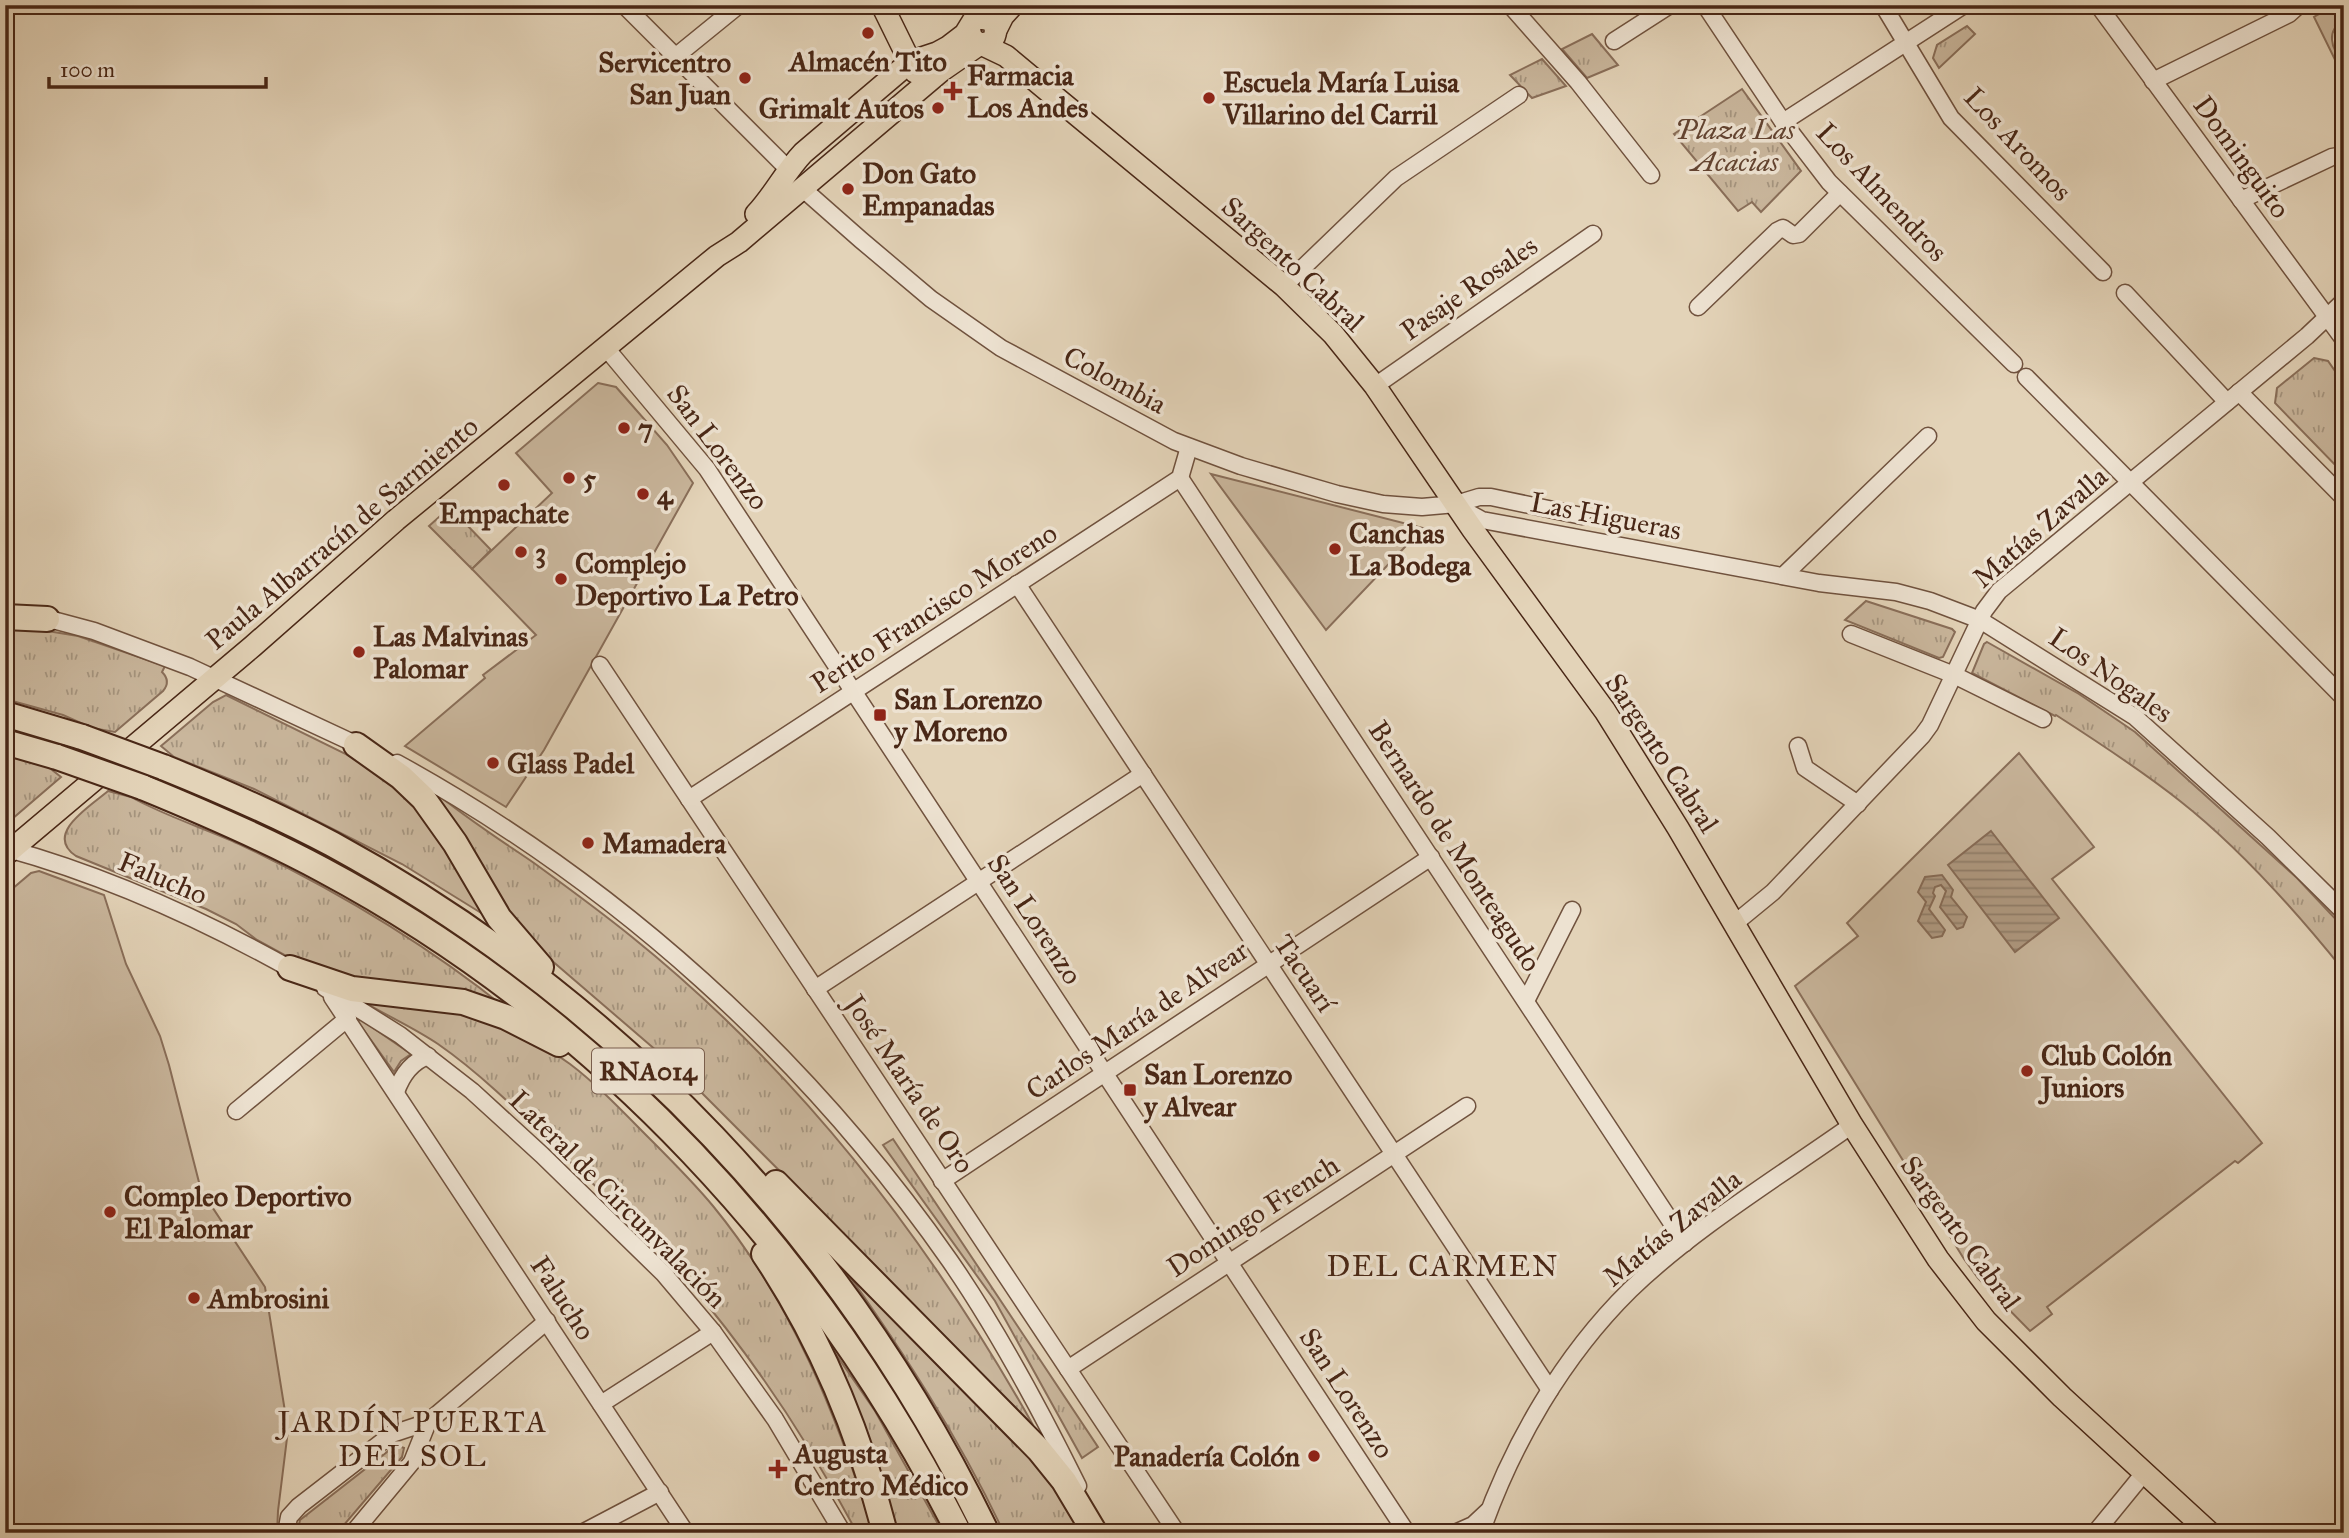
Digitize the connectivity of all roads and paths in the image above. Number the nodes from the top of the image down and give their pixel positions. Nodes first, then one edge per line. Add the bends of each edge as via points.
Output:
1 (624, 5) edge
2 (739, 5) edge
3 (882, 5) edge
4 (1012, 5) edge
5 (1510, 5) edge
6 (1670, 5) edge
7 (1705, 5) edge
8 (1883, 5) edge
9 (1964, 5) edge
10 (2098, 5) edge
11 (2299, 5) edge
12 (982, 25) edge
13 (1615, 41) dead end
14 (1907, 42) junction
15 (676, 57) junction
16 (910, 62) junction
17 (2153, 81) junction
18 (922, 87) junction
19 (1519, 94) dead end
20 (1783, 122) junction
21 (2344, 155) edge
22 (788, 169) junction
23 (1651, 175) dead end
24 (802, 188) junction
25 (1840, 193) junction
26 (2241, 200) junction
27 (1593, 234) dead end
28 (717, 256) junction
29 (2104, 272) dead end
30 (1284, 286) junction
31 (2125, 293) dead end
32 (2344, 301) edge
33 (1698, 307) dead end
34 (2327, 317) junction
35 (2344, 340) edge
36 (606, 348) junction
37 (2014, 365) dead end
38 (2026, 377) dead end
39 (1375, 386) junction
40 (2233, 397) junction
41 (1928, 436) dead end
42 (1189, 447) junction
43 (1180, 478) junction
44 (2130, 482) junction
45 (2344, 499) edge
46 (1456, 504) junction
47 (1582, 516) dead end
48 (1783, 576) junction
49 (1017, 584) junction
50 (1879, 589) joint
51 (5, 608) edge
52 (5, 617) edge
53 (47, 619) junction
54 (1980, 620) junction
55 (1851, 634) dead end
56 (600, 665) dead end
57 (1954, 675) junction
58 (214, 677) junction
59 (854, 691) junction
60 (2344, 698) edge
61 (5, 714) edge
62 (2043, 719) dead end
63 (5, 741) edge
64 (356, 745) junction
65 (1798, 746) dead end
66 (1143, 774) junction
67 (689, 799) junction
68 (1858, 804) junction
69 (7, 851) edge
70 (1431, 857) junction
71 (979, 882) junction
72 (1572, 910) dead end
73 (2344, 912) edge
74 (1734, 924) junction
75 (1269, 965) junction
76 (290, 968) junction
77 (327, 989) junction
78 (815, 989) junction
79 (1526, 1001) junction
80 (584, 1014) junction
81 (348, 1018) junction
82 (428, 1056) junction
83 (649, 1072) junction
84 (1105, 1073) junction
85 (397, 1092) junction
86 (633, 1093) junction
87 (1467, 1106) dead end
88 (236, 1111) dead end
89 (1852, 1125) junction
90 (692, 1154) junction
91 (1394, 1154) junction
92 (943, 1181) junction
93 (1685, 1243) junction
94 (1229, 1262) junction
95 (547, 1321) junction
96 (713, 1332) junction
97 (1068, 1369) junction
98 (1550, 1390) junction
99 (601, 1404) junction
100 (428, 1422) junction
101 (2144, 1473) junction
102 (660, 1492) junction
103 (1491, 1507) junction
104 (1408, 1532) edge
105 (286, 1533) edge
106 (353, 1533) edge
107 (582, 1533) edge
108 (686, 1533) edge
109 (843, 1533) edge
110 (885, 1533) edge
111 (958, 1533) edge
112 (987, 1533) edge
113 (1096, 1533) edge
114 (1177, 1533) edge
115 (1455, 1533) edge
116 (1481, 1533) edge
117 (2095, 1533) edge
118 (2210, 1533) edge

1 - 15 street
2 - 15 street
3 - 16 main road
4 - 12 main road, Paula Albarracín de Sarmiento
5 - 23 street
6 - 13 street
7 - 20 street, Los Almendros
8 - 14 street, Los Aromos
9 - 14 street
10 - 17 street, Dominguito
11 - 17 street
12 - 16 main road, Paula Albarracín de Sarmiento via 937,53
12 - 18 main road, Paula Albarracín de Sarmiento
12 - 30 main road, Sargento Cabral via 1006,56
14 - 20 street
14 - 29 street, Los Aromos via 1951,118
15 - 22 street
16 - 18 main road
16 - 22 main road, Paula Albarracín de Sarmiento
17 - 26 street, Dominguito
18 - 24 main road, Paula Albarracín de Sarmiento
19 - 30 street via 1396,178
20 - 25 street, Los Almendros
21 - 26 street
22 - 28 main road, Paula Albarracín de Sarmiento via 773,194
24 - 28 main road, Paula Albarracín de Sarmiento
24 - 42 street, Colombia via 931,299 1001,348
25 - 33 street via 1799,234 1783,228 1777,231
25 - 37 street, Los Almendros
26 - 34 street, Dominguito
27 - 39 street, Pasaje Rosales
28 - 36 main road, Paula Albarracín de Sarmiento
30 - 39 main road, Sargento Cabral via 1333,334
31 - 40 street
32 - 34 street, Matías Zavalla
34 - 35 street, Dominguito
34 - 40 street, Matías Zavalla
36 - 58 main road, Paula Albarracín de Sarmiento
36 - 59 street, San Lorenzo via 707,469
38 - 44 street
39 - 46 main road, Sargento Cabral
40 - 44 street, Matías Zavalla
40 - 45 street
41 - 48 street
42 - 43 street
42 - 46 street, Colombia via 1252,470 1383,504
43 - 49 street, Perito Francisco Moreno
43 - 70 street, Bernardo de Monteagudo
44 - 54 street, Matías Zavalla via 1999,592
44 - 60 street
46 - 47 street, Las Higueras via 1491,496
46 - 48 street, Las Higueras via 1482,520
46 - 74 main road, Sargento Cabral via 1605,711
48 - 50 street, Las Higueras
49 - 59 street, Perito Francisco Moreno
49 - 66 street, Tacuarí
50 - 54 street, Los Nogales
51 - 53 street
52 - 53 highway
53 - 58 street via 137,646
54 - 57 street, Matías Zavalla
54 - 73 street, Los Nogales via 2135,717
55 - 57 street
56 - 67 street, José María de Oro
57 - 62 street
57 - 68 street, Matías Zavalla via 1922,736
58 - 64 street
58 - 69 main road, Paula Albarracín de Sarmiento
59 - 67 street, Perito Francisco Moreno
59 - 71 street, San Lorenzo
61 - 80 highway, RNA014, bridge via 163,767 277,816 385,875 471,930
63 - 86 highway, RNA014, bridge via 142,787 264,839 323,870 422,928 524,1001
64 - 80 highway via 423,798 499,918
64 - 113 street via 391,760 481,813 602,896 701,979 794,1070 870,1157 958,1274 1039,1409 1088,1507
65 - 68 street via 1805,768
66 - 71 street
66 - 75 street, Tacuarí
67 - 78 street, José María de Oro
68 - 74 street, Matías Zavalla via 1773,892
69 - 76 street, Falucho via 162,904
70 - 75 street, Carlos María de Alvear
70 - 79 street, Bernardo de Monteagudo
71 - 78 street
71 - 84 street, San Lorenzo
72 - 79 street
74 - 89 main road, Sargento Cabral
75 - 84 street, Carlos María de Alvear
75 - 91 street, Tacuarí
76 - 77 street, Lateral de Circunvalación
76 - 86 highway via 352,989 448,1000 494,1012 551,1039
77 - 81 street, Falucho
77 - 82 street, Lateral de Circunvalación
78 - 92 street, José María de Oro
79 - 93 street, Bernardo de Monteagudo
80 - 83 highway, RNA014
81 - 85 street, Falucho
81 - 88 street
82 - 85 street via 403,1075
82 - 96 street, Lateral de Circunvalación via 600,1211
83 - 112 highway, RNA014 via 746,1171 843,1290 931,1425
83 - 113 highway via 764,1171 1026,1435 1064,1481
84 - 92 street, Carlos María de Alvear
84 - 94 street, San Lorenzo
85 - 95 street, Falucho
86 - 90 highway, RNA014
87 - 91 street, Domingo French
89 - 93 street, Matías Zavalla
89 - 101 main road, Sargento Cabral via 1938,1259 1986,1321
90 - 110 highway via 772,1266 806,1324 849,1417
90 - 111 highway, RNA014 via 750,1215 845,1340 905,1434
91 - 94 street, Domingo French
91 - 98 street, Tacuarí
92 - 97 street, José María de Oro
93 - 98 street, Matías Zavalla via 1600,1321
94 - 97 street, Domingo French
94 - 104 street, San Lorenzo
95 - 99 street, Falucho
95 - 100 street
96 - 99 street
96 - 109 street, Lateral de Circunvalación via 775,1419
97 - 114 street, José María de Oro
98 - 103 street, Matías Zavalla
99 - 102 street, Falucho
100 - 105 street via 402,1429 381,1442 292,1513
100 - 106 street via 412,1462
101 - 117 street
101 - 118 main road, Sargento Cabral
102 - 107 street
102 - 108 street, Falucho
103 - 115 street, Matías Zavalla via 1473,1525
103 - 116 street, Matías Zavalla

